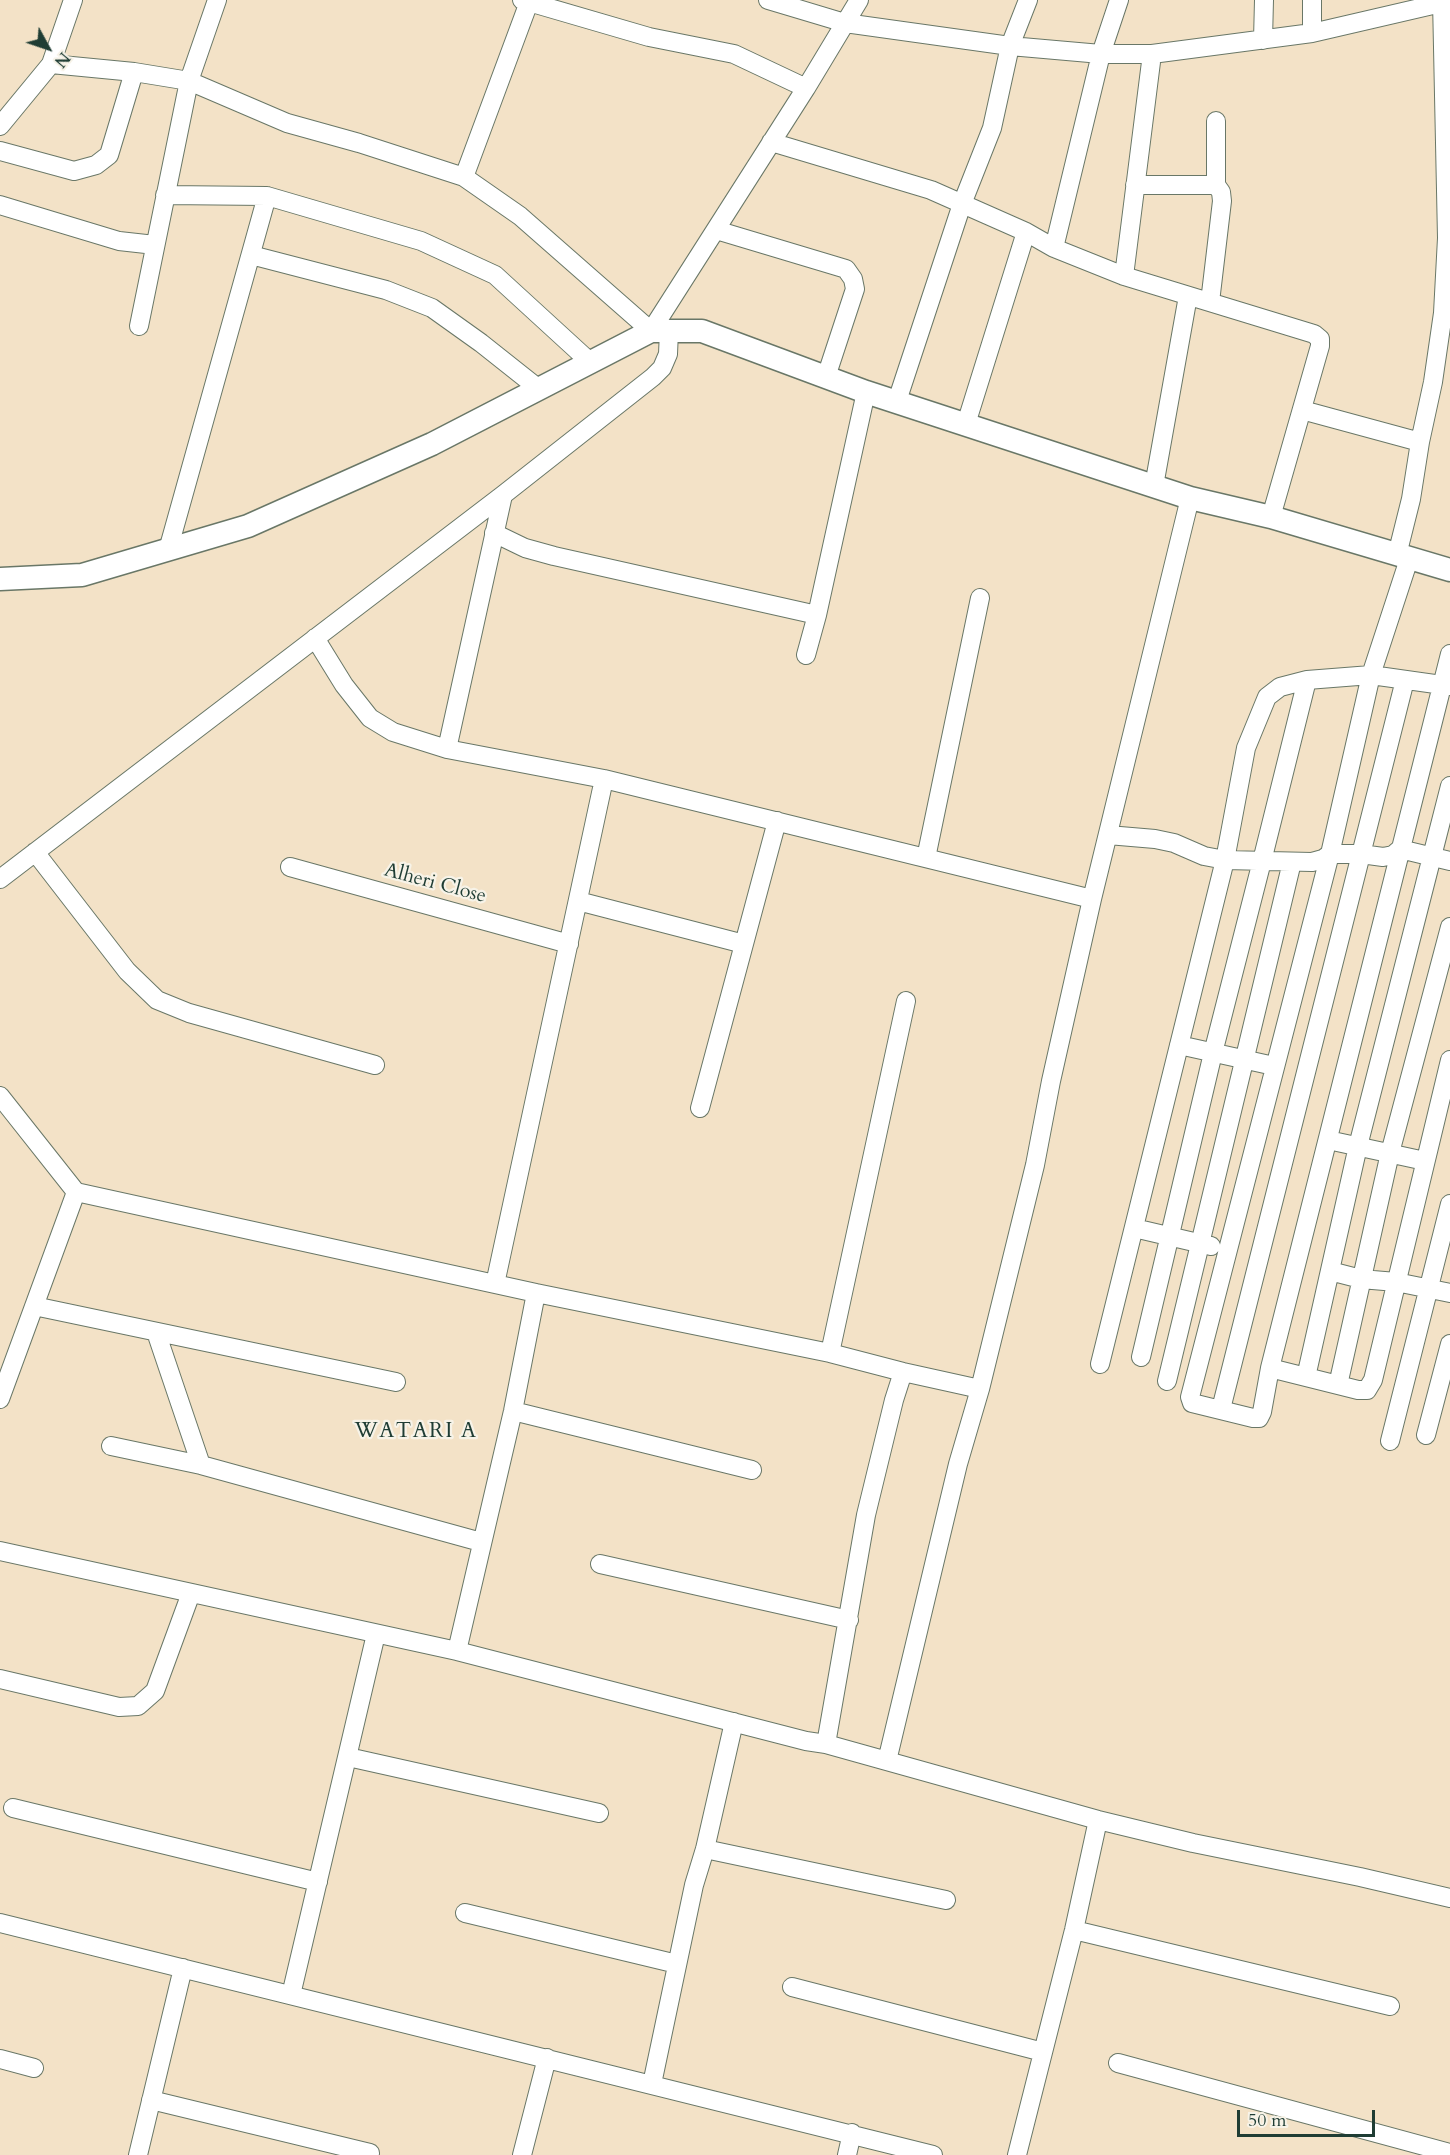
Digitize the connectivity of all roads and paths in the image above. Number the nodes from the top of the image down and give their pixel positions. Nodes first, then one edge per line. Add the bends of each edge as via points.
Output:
1 (73, 0) edge
2 (217, 0) edge
3 (859, 0) edge
4 (1028, 0) edge
5 (1119, 0) edge
6 (1264, 0) edge
7 (1312, 0) edge
8 (526, 1) edge
9 (777, 1) edge
10 (1445, 1) edge
11 (1376, 9) edge
12 (844, 22) junction
13 (1312, 33) junction
14 (1263, 40) junction
15 (1010, 46) junction
16 (1101, 54) junction
17 (1152, 54) junction
18 (51, 64) junction
19 (134, 72) junction
20 (189, 81) junction
21 (806, 88) junction
22 (1216, 121) dead end
23 (0, 126) edge
24 (771, 142) junction
25 (0, 151) edge
26 (464, 177) junction
27 (1135, 185) junction
28 (1216, 185) junction
29 (165, 195) junction
30 (267, 196) junction
31 (962, 204) junction
32 (0, 205) edge
33 (716, 230) junction
34 (1026, 232) junction
35 (1448, 239) edge
36 (155, 245) junction
37 (1054, 248) junction
38 (250, 255) junction
39 (1124, 276) junction
40 (1188, 296) junction
41 (1210, 302) junction
42 (139, 326) dead end
43 (660, 331) junction
44 (590, 362) junction
45 (826, 377) junction
46 (539, 388) junction
47 (866, 392) junction
48 (897, 401) junction
49 (1302, 410) junction
50 (966, 424) junction
51 (1420, 442) junction
52 (1154, 486) junction
53 (503, 495) junction
54 (1190, 498) junction
55 (1271, 517) junction
56 (494, 533) junction
57 (168, 550) junction
58 (1403, 557) junction
59 (1450, 570) edge
60 (0, 579) edge
61 (980, 598) dead end
62 (817, 615) junction
63 (315, 638) junction
64 (806, 654) dead end
65 (1450, 654) edge
66 (1371, 675) junction
67 (1306, 680) junction
68 (1405, 680) junction
69 (1446, 685) edge
70 (447, 749) junction
71 (604, 779) junction
72 (1450, 786) edge
73 (777, 821) junction
74 (1108, 835) junction
75 (1401, 849) junction
76 (35, 852) junction
77 (1330, 854) junction
78 (1361, 854) junction
79 (1431, 857) junction
80 (926, 858) junction
81 (1225, 860) junction
82 (1262, 861) junction
83 (1450, 861) edge
84 (1292, 862) junction
85 (290, 867) dead end
86 (0, 879) edge
87 (1092, 899) junction
88 (578, 901) junction
89 (1450, 927) edge
90 (569, 944) junction
91 (744, 944) junction
92 (906, 1001) dead end
93 (1179, 1045) junction
94 (1213, 1053) junction
95 (1245, 1060) junction
96 (1450, 1060) edge
97 (375, 1065) dead end
98 (1274, 1066) junction
99 (0, 1096) edge
100 (1445, 1101) edge
101 (700, 1108) dead end
102 (1328, 1140) junction
103 (1358, 1146) junction
104 (1390, 1153) junction
105 (1425, 1161) junction
106 (76, 1192) junction
107 (1450, 1204) edge
108 (1134, 1228) junction
109 (1170, 1237) junction
110 (1201, 1244) junction
111 (1228, 1250) junction
112 (1330, 1271) junction
113 (1362, 1279) junction
114 (1396, 1282) junction
115 (495, 1284) junction
116 (1430, 1289) junction
117 (536, 1293) junction
118 (1450, 1293) edge
119 (34, 1306) junction
120 (156, 1332) junction
121 (1450, 1344) edge
122 (830, 1353) junction
123 (1141, 1357) dead end
124 (1100, 1364) dead end
125 (1270, 1368) junction
126 (903, 1372) junction
127 (1306, 1377) junction
128 (1167, 1381) dead end
129 (396, 1382) dead end
130 (1338, 1385) junction
131 (980, 1389) junction
132 (0, 1399) edge
133 (1221, 1409) junction
134 (513, 1411) junction
135 (1426, 1435) dead end
136 (1390, 1441) dead end
137 (111, 1446) dead end
138 (201, 1465) junction
139 (752, 1470) dead end
140 (481, 1542) junction
141 (0, 1551) edge
142 (600, 1564) dead end
143 (191, 1593) junction
144 (849, 1620) junction
145 (376, 1634) junction
146 (457, 1651) junction
147 (0, 1679) edge
148 (735, 1722) junction
149 (826, 1744) junction
150 (348, 1757) junction
151 (887, 1761) junction
152 (13, 1808) dead end
153 (599, 1813) dead end
154 (1098, 1820) junction
155 (705, 1849) junction
156 (318, 1882) junction
157 (1450, 1898) edge
158 (946, 1900) dead end
159 (465, 1913) dead end
160 (0, 1923) edge
161 (1074, 1930) junction
162 (677, 1964) junction
163 (183, 1968) junction
164 (792, 1987) dead end
165 (291, 1995) junction
166 (1390, 2006) dead end
167 (1043, 2052) junction
168 (547, 2058) junction
169 (0, 2059) edge
170 (1118, 2064) dead end
171 (34, 2068) dead end
172 (652, 2084) junction
173 (151, 2100) junction
174 (852, 2133) junction
175 (370, 2153) dead end
176 (1450, 2153) edge
177 (138, 2155) edge
178 (522, 2155) edge
179 (847, 2155) edge
180 (933, 2155) edge
181 (1017, 2155) edge

1 - 18 street
2 - 20 street
3 - 12 street
4 - 15 street
5 - 16 street
6 - 14 street
7 - 13 street
8 - 21 street via 649,38 734,54
8 - 26 street
9 - 12 street
10 - 11 street
10 - 35 street
11 - 13 street
12 - 15 street
12 - 21 street
13 - 14 street
14 - 17 street
15 - 16 street
15 - 31 street via 992,128
16 - 17 street
16 - 37 street
17 - 27 street
18 - 19 street
18 - 23 street
19 - 20 street
19 - 25 street via 109,155 96,165 74,171
20 - 26 street via 287,123
20 - 29 street
21 - 24 street
22 - 28 street
24 - 31 street via 931,190
24 - 33 street
26 - 43 street via 520,216
27 - 28 street
27 - 39 street
28 - 41 street via 1222,201
29 - 30 street
29 - 36 street
30 - 38 street
30 - 44 street via 421,241 495,275
31 - 34 street
31 - 48 street
32 - 36 street via 119,241
33 - 43 street
33 - 45 street via 846,269 854,279 855,289
34 - 37 street
34 - 50 street
35 - 51 street via 1442,324
36 - 42 street
37 - 39 street
38 - 46 street via 386,290 432,308
38 - 57 street
39 - 40 street
40 - 41 street
40 - 52 street
41 - 49 street via 1320,339
43 - 44 street
43 - 45 street via 702,331
43 - 53 street via 668,354 653,378
44 - 46 street
45 - 47 street
46 - 57 street via 432,444 248,526
47 - 48 street
47 - 62 street
48 - 50 street
49 - 51 street
49 - 55 street
50 - 52 street
51 - 58 street
52 - 54 street
53 - 56 street
53 - 63 street
54 - 55 street
54 - 74 street
55 - 58 street
56 - 62 street via 554,556
56 - 70 street
57 - 60 street via 82,575
58 - 59 street
58 - 66 street
61 - 80 street
62 - 64 street
63 - 70 street via 369,718 393,732
63 - 76 street
65 - 69 street
66 - 67 street
66 - 68 street
66 - 77 street
67 - 81 street via 1280,687 1267,697 1245,748
67 - 82 street
68 - 69 street
68 - 78 street
69 - 75 street
70 - 71 street
71 - 73 street
71 - 88 street
72 - 79 street
73 - 80 street
73 - 91 street
74 - 81 street via 1174,843
74 - 87 street
75 - 78 street via 1383,857
75 - 79 street
75 - 102 street
76 - 86 street
76 - 97 street via 127,971 158,1000 189,1013
77 - 78 street
77 - 84 street via 1312,862
77 - 98 street
78 - 133 street
79 - 83 street
79 - 103 street
80 - 87 street
81 - 82 street
81 - 93 street
82 - 84 street
82 - 94 street
84 - 95 street
85 - 90 street, Alheri Close
87 - 131 street via 1035,1165
88 - 90 street
88 - 91 street
89 - 104 street
90 - 115 street
91 - 101 street
92 - 122 street
93 - 94 street
93 - 108 street
94 - 95 street
94 - 109 street
95 - 98 street
95 - 110 street
96 - 100 street
98 - 111 street
99 - 106 street
100 - 105 street
102 - 103 street
102 - 125 street
103 - 104 street
103 - 112 street
104 - 105 street
104 - 113 street
105 - 114 street
106 - 115 street
106 - 119 street
107 - 116 street
108 - 109 street
108 - 124 street
109 - 110 street
109 - 123 street
110 - 111 street
110 - 128 street
111 - 133 street via 1190,1396 1192,1403
112 - 113 street
112 - 127 street
113 - 114 street
113 - 130 street
114 - 116 street
114 - 130 street via 1373,1380 1367,1390
115 - 117 street
116 - 118 street
116 - 136 street
117 - 122 street
117 - 134 street
119 - 120 street
119 - 132 street
120 - 129 street
120 - 138 street
121 - 135 street
122 - 126 street
125 - 127 street
125 - 133 street via 1258,1418
126 - 131 street
126 - 144 street via 866,1515
127 - 130 street
131 - 151 street via 957,1464
134 - 139 street
134 - 140 street
137 - 138 street
138 - 140 street
140 - 146 street
141 - 143 street
142 - 144 street
143 - 145 street
143 - 147 street via 155,1691 138,1706 119,1707
144 - 149 street
145 - 146 street
145 - 150 street
146 - 148 street
148 - 149 street
148 - 155 street
149 - 151 street
150 - 153 street
150 - 156 street
151 - 154 street
152 - 156 street
154 - 157 street
154 - 161 street
155 - 158 street
155 - 162 street
156 - 165 street
159 - 162 street
160 - 163 street
161 - 166 street
161 - 167 street
162 - 172 street
163 - 165 street
163 - 173 street
164 - 167 street
165 - 168 street
167 - 181 street
168 - 172 street
168 - 178 street
169 - 171 street
170 - 176 street
172 - 174 street
173 - 175 street
173 - 177 street
174 - 179 street
174 - 180 street

